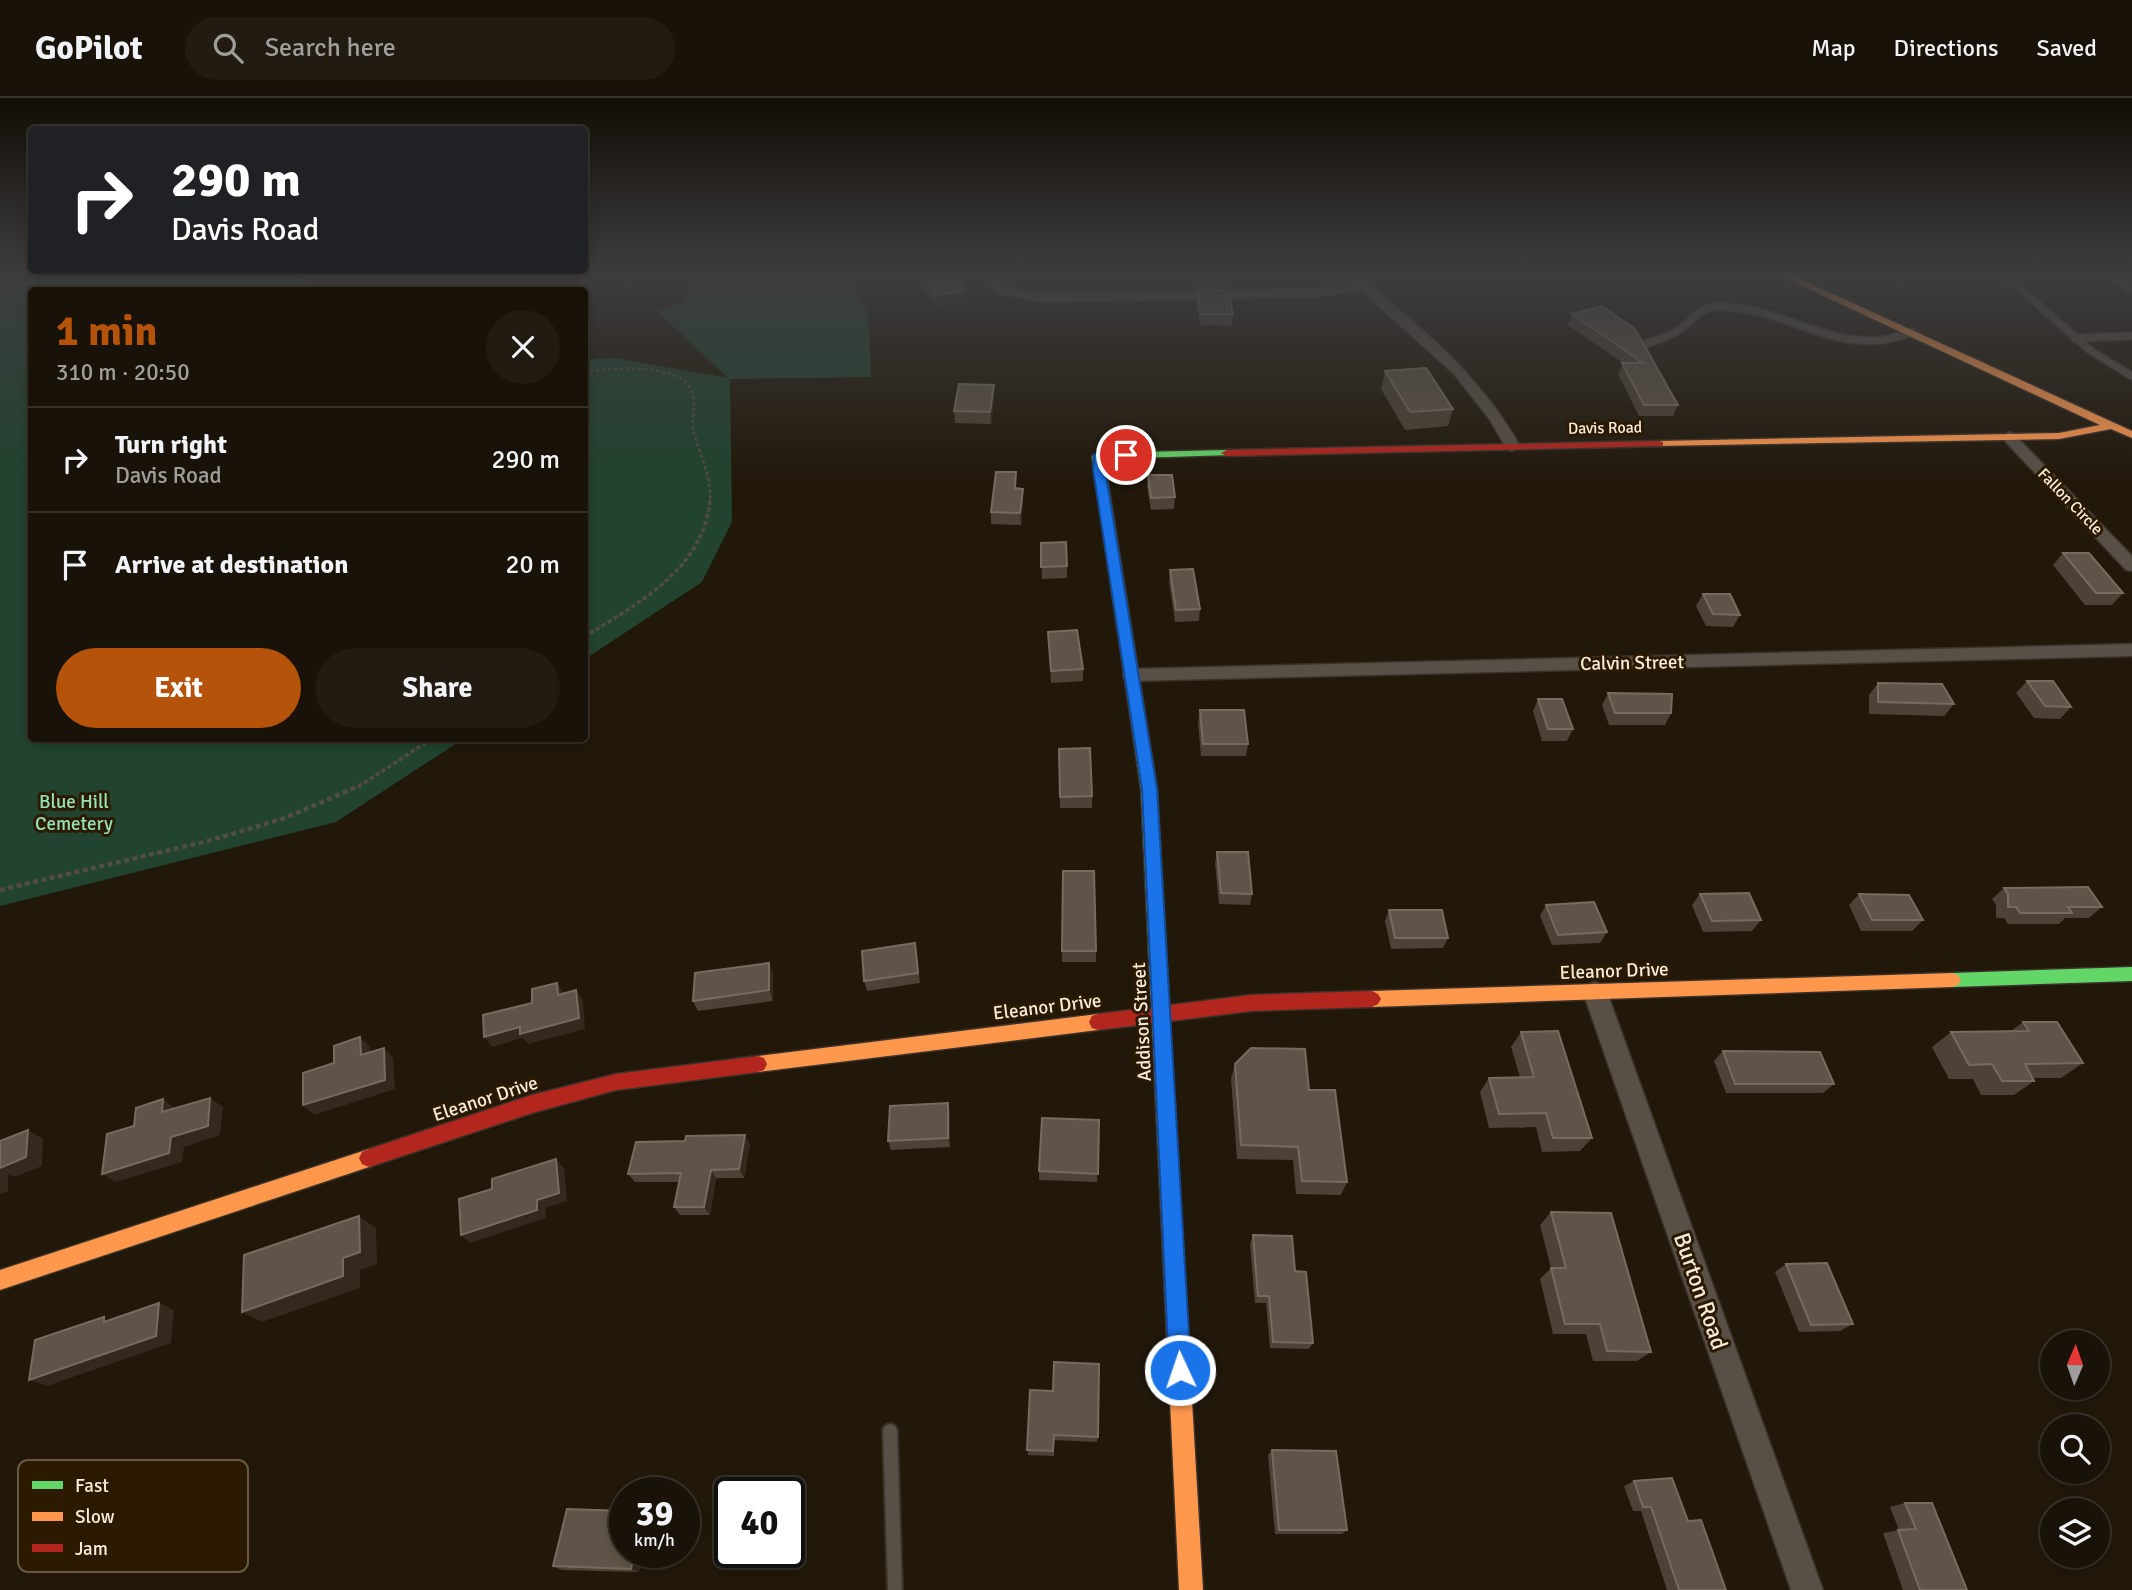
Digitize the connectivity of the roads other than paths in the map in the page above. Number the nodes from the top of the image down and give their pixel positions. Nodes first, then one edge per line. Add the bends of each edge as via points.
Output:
1 (1430, 343) edge
2 (1649, 343) edge
3 (1934, 343) edge
4 (2081, 343) edge
5 (1642, 345) edge
6 (2132, 376) edge
7 (2111, 426) junction
8 (2132, 435) edge
9 (2009, 437) junction
10 (1513, 446) junction
11 (1098, 456) joint
12 (2132, 566) edge
13 (2132, 650) edge
14 (1132, 675) junction
15 (2132, 974) edge
16 (1595, 992) junction
17 (1162, 1013) junction
18 (0, 1280) edge
19 (890, 1431) dead end
20 (895, 1590) edge
21 (1191, 1590) edge
22 (1807, 1590) edge

1 - 10 street via 1450,360 1493,413
2 - 5 lane
3 - 7 street
4 - 6 lane
7 - 8 street
7 - 9 street, Davis Road via 2073,435
9 - 10 street, Davis Road
9 - 12 street, Fallon Circle
10 - 11 street, Davis Road
11 - 14 street, Addison Street
13 - 14 street, Calvin Street
14 - 17 street, Addison Street via 1149,789
15 - 16 street, Eleanor Drive
16 - 17 street, Eleanor Drive via 1274,1002
16 - 22 street, Burton Road
17 - 18 street, Eleanor Drive via 591,1087
17 - 21 street, Addison Street
19 - 20 lane

